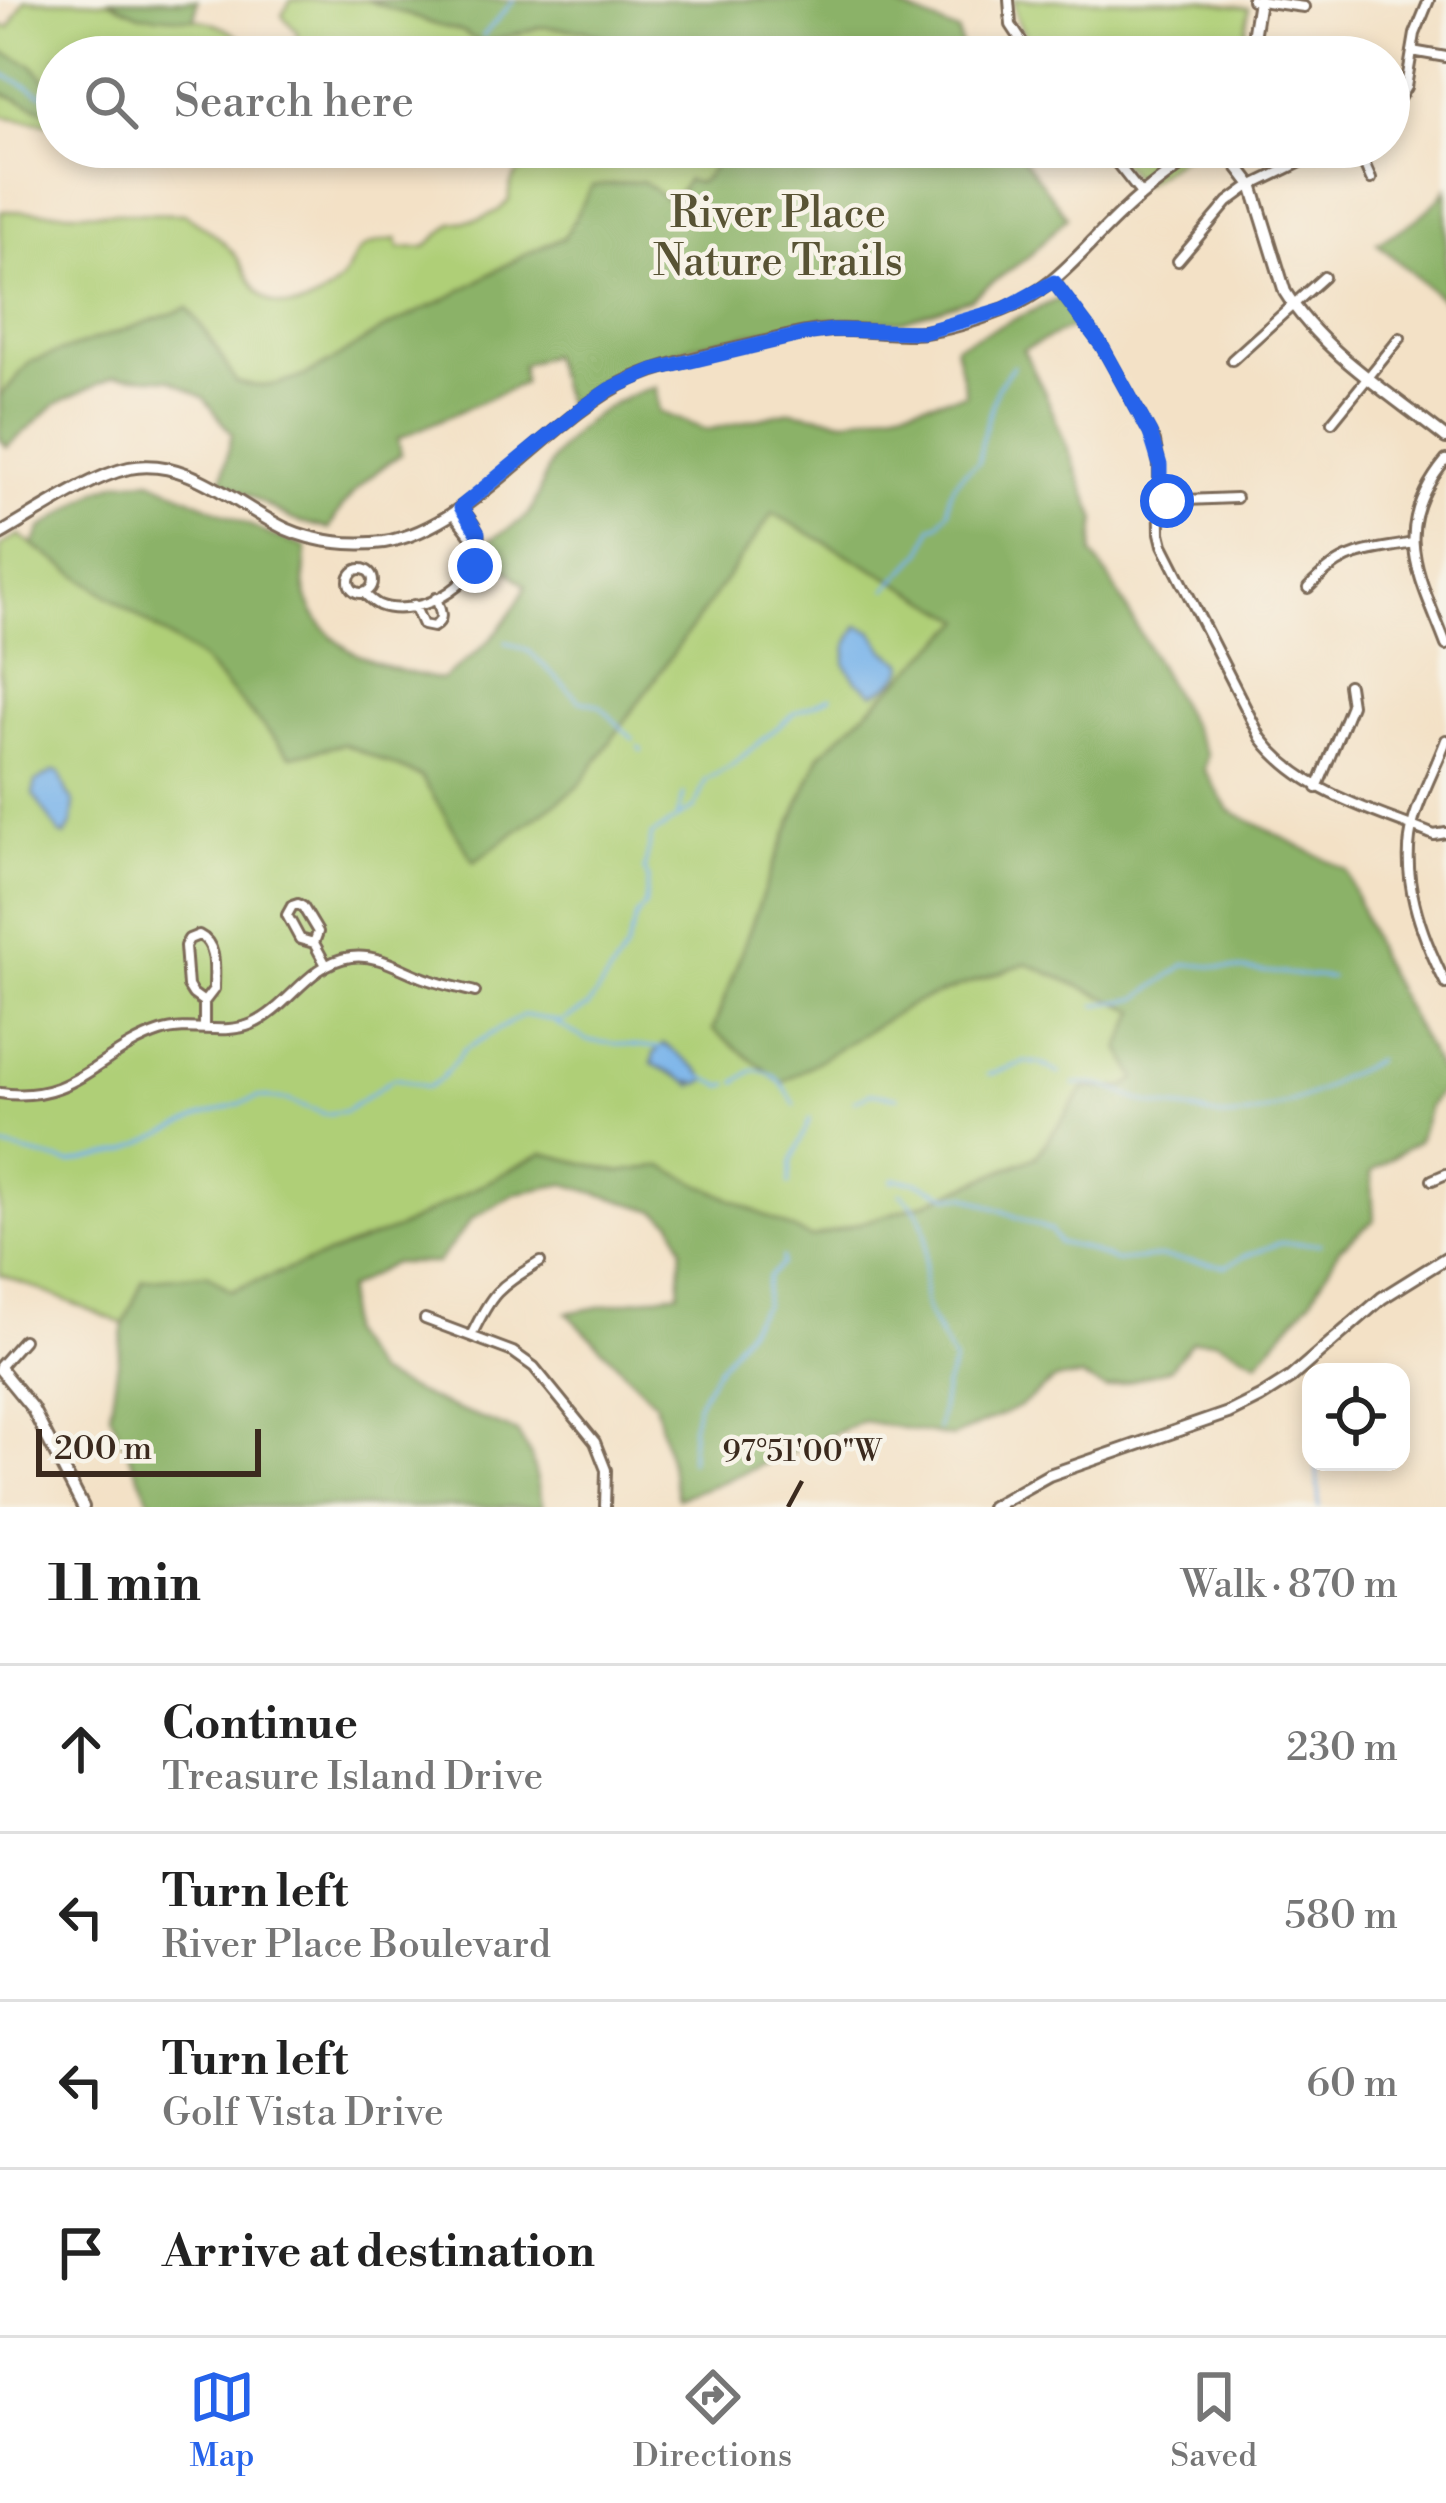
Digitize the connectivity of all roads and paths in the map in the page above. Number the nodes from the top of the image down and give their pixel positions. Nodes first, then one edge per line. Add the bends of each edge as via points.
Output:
1 (1009, 0) edge
2 (1256, 0) edge
3 (1429, 0) edge
4 (1304, 8) dead end
5 (1019, 36) edge
6 (1252, 36) edge
7 (1412, 51) junction
8 (1446, 57) edge
9 (1410, 63) edge
10 (1121, 168) edge
11 (1178, 168) edge
12 (1239, 168) edge
13 (1288, 168) edge
14 (1366, 168) edge
15 (1370, 178) dead end
16 (1252, 185) junction
17 (1142, 195) junction
18 (1178, 261) dead end
19 (1324, 277) dead end
20 (1054, 282) junction
21 (1293, 305) junction
22 (1400, 338) dead end
23 (1232, 360) dead end
24 (1368, 376) junction
25 (1331, 422) dead end
26 (1446, 438) edge
27 (1446, 460) edge
28 (1236, 498) dead end
29 (1160, 501) junction
30 (457, 510) junction
31 (0, 534) edge
32 (1412, 543) junction
33 (1307, 588) dead end
34 (364, 593) dead end
35 (436, 598) junction
36 (414, 605) junction
37 (1446, 645) edge
38 (1348, 685) dead end
39 (1446, 740) edge
40 (1317, 788) junction
41 (1412, 826) junction
42 (1446, 833) edge
43 (314, 943) junction
44 (326, 965) junction
45 (1446, 984) edge
46 (475, 992) dead end
47 (204, 1002) junction
48 (204, 1028) junction
49 (0, 1093) edge
50 (1446, 1174) edge
51 (1432, 1180) dead end
52 (1446, 1258) edge
53 (540, 1262) dead end
54 (425, 1319) dead end
55 (472, 1336) junction
56 (23, 1340) dead end
57 (0, 1368) edge
58 (83, 1507) edge
59 (605, 1507) edge
60 (992, 1507) edge

1 - 5 street
2 - 4 street
2 - 6 street
3 - 7 street
7 - 8 street
7 - 9 street
10 - 17 street
11 - 17 street
12 - 16 street
13 - 16 street
14 - 15 street
16 - 18 street
16 - 21 street
17 - 20 street
19 - 21 street
20 - 29 street via 1102,346 1150,433
20 - 30 street via 1004,309 924,332 804,334 653,370 580,410
21 - 23 street
21 - 24 street
22 - 24 street
24 - 25 street
24 - 26 street
27 - 32 street
28 - 29 street
29 - 40 street via 1163,545 1261,738
30 - 31 street via 385,542 340,543 288,530 201,481 148,466 104,476
30 - 35 street via 478,533 475,566 458,588
32 - 33 street via 1348,555
32 - 37 street
34 - 36 street via 381,606
35 - 36 street
35 - 36 street via 441,620 433,627 423,625
38 - 40 street via 1351,705
39 - 41 street
40 - 41 street
41 - 42 street
41 - 45 street via 1411,886
43 - 43 street via 318,932 303,907 292,906 286,915 293,928
43 - 44 street
44 - 46 street via 378,959
44 - 48 street via 250,1024
47 - 47 street via 214,969 212,946 199,935 184,946 188,986
47 - 48 street
48 - 49 street via 145,1038 58,1088
50 - 51 street
52 - 60 street via 1382,1298 1260,1397 1049,1475
53 - 55 street via 497,1290
54 - 55 street
55 - 59 street via 534,1367 595,1442 606,1470
56 - 57 street
57 - 58 street via 32,1408

